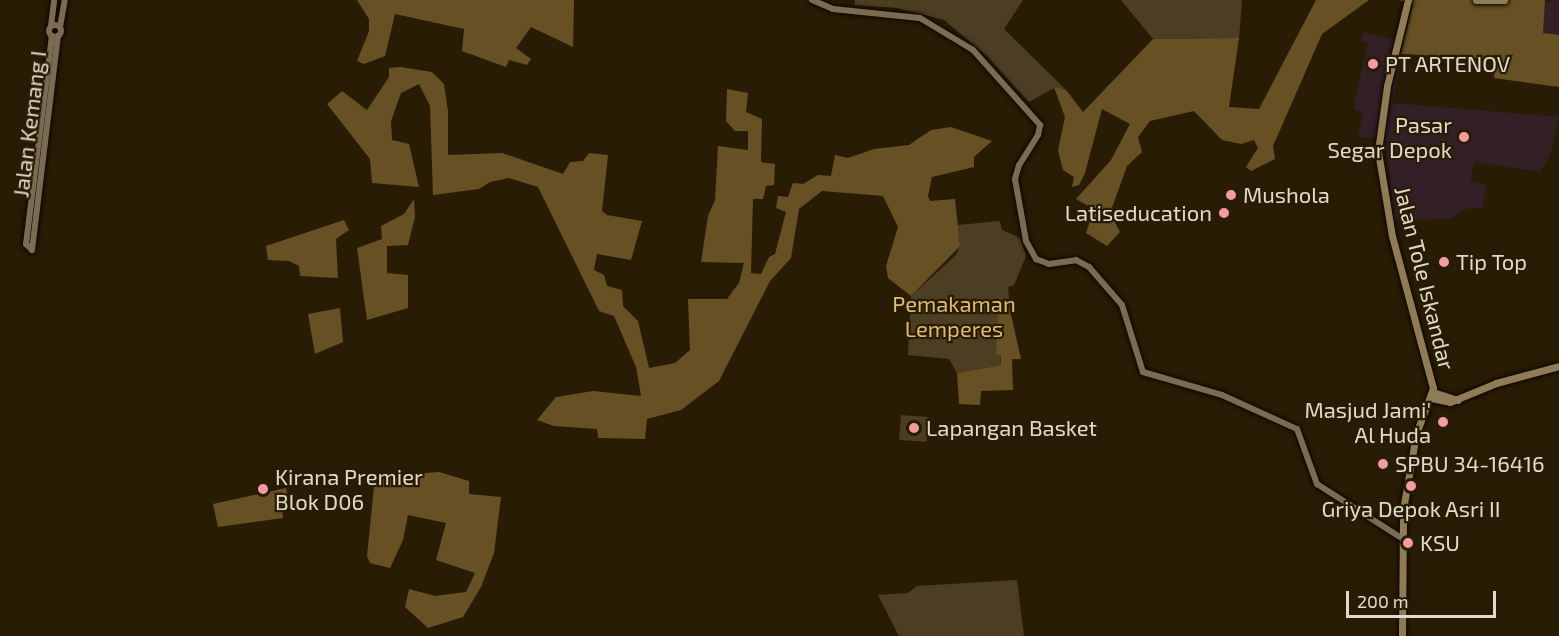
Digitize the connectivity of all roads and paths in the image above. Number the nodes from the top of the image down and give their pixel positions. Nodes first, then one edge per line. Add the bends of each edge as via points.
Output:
1 (54, 0) edge
2 (65, 0) edge
3 (812, 0) edge
4 (1408, 0) edge
5 (1476, 0) edge
6 (1504, 0) edge
7 (51, 26) junction
8 (60, 27) junction
9 (55, 36) junction
10 (1559, 366) edge
11 (1432, 395) junction
12 (1400, 537) junction
13 (1402, 636) edge

1 - 7 street, Jalan Kemang I
2 - 8 street, Jalan Kemang I
3 - 12 street via 833,9 921,18 973,50 1039,123 1038,135 1015,179 1026,241 1036,259 1049,264 1076,260 1089,267 1122,305 1143,372 1222,395 1297,429 1317,484
4 - 11 main road, Jalan Tole Iskandar via 1387,86 1378,151 1392,236 1427,356
5 - 6 main road
7 - 8 street
7 - 9 street, Jalan Kemang I
8 - 9 street, Jalan Kemang I
9 - 9 street, Jalan Kemang I via 32,250 27,244
10 - 11 main road via 1496,383 1458,400
11 - 12 main road, Jalan Tole Iskandar via 1414,445
12 - 13 main road, Jalan Tole Iskandar

